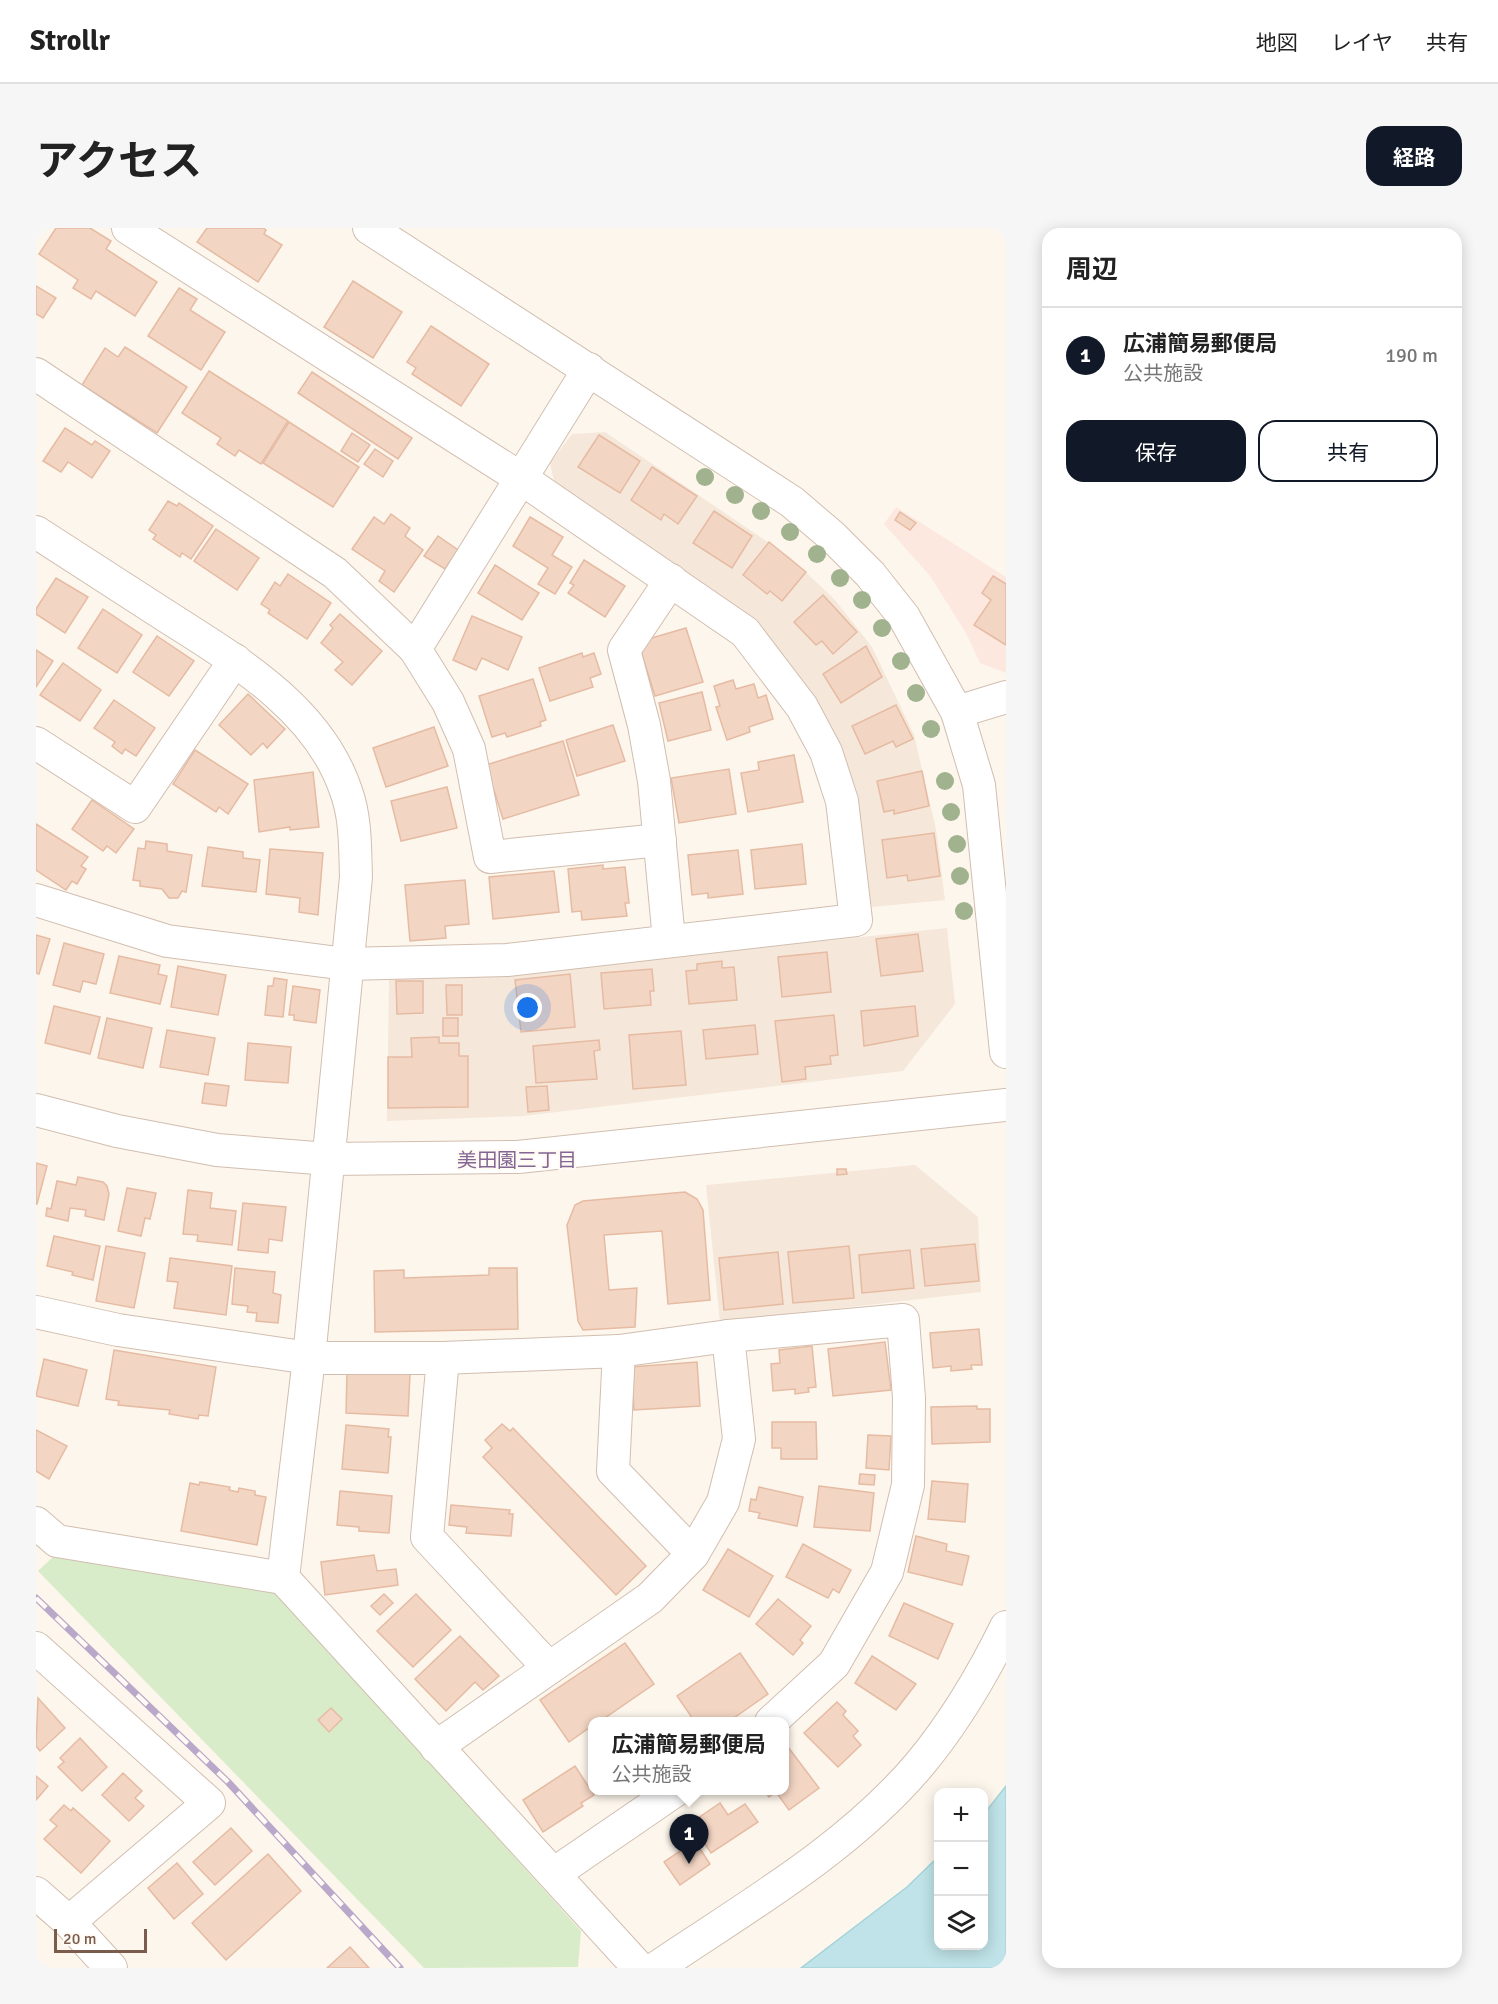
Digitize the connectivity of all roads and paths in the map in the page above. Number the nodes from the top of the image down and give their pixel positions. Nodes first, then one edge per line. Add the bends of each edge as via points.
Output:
1 (128, 228) edge
2 (369, 228) edge
3 (589, 369) junction
4 (36, 374) edge
5 (522, 479) junction
6 (36, 532) edge
7 (671, 580) junction
8 (415, 649) junction
9 (234, 660) junction
10 (1006, 697) edge
11 (957, 712) junction
12 (36, 743) edge
13 (660, 840) junction
14 (36, 900) edge
15 (669, 940) junction
16 (346, 964) junction
17 (1006, 1052) edge
18 (1006, 1105) edge
19 (36, 1110) edge
20 (328, 1160) junction
21 (36, 1312) edge
22 (728, 1336) junction
23 (619, 1351) junction
24 (309, 1358) junction
25 (443, 1358) junction
26 (36, 1523) edge
27 (693, 1554) junction
28 (283, 1578) junction
29 (1006, 1626) edge
30 (36, 1648) edge
31 (549, 1668) junction
32 (776, 1717) edge
33 (436, 1747) junction
34 (670, 1795) edge
35 (555, 1873) junction
36 (36, 1893) edge
37 (69, 1922) junction
38 (111, 1968) edge
39 (639, 1968) edge
40 (656, 1968) edge

1 - 5 street
2 - 3 street
3 - 5 street
3 - 11 street via 792,502 833,537 904,616
4 - 8 street via 335,573
5 - 7 street
5 - 8 street
6 - 9 street
7 - 13 street via 624,650 644,725
7 - 15 street via 745,632 802,707 826,752 842,801 856,920
8 - 13 street via 448,702 469,749 490,857
9 - 12 street via 135,807
9 - 16 street via 285,699 323,746 346,791 355,834 356,877
10 - 11 street
11 - 17 street via 979,785
13 - 15 street
14 - 16 street via 167,941
15 - 16 street via 507,960
16 - 20 street
18 - 20 street via 518,1157
19 - 20 street via 117,1131 217,1150
20 - 24 street
21 - 24 street via 118,1330
22 - 23 street
22 - 27 street via 739,1439 723,1502
22 - 32 street via 903,1320 909,1398 908,1485 887,1572 834,1664
23 - 25 street
23 - 27 street via 613,1471
24 - 25 street
24 - 28 street
25 - 31 street via 428,1537
26 - 28 street via 57,1541
27 - 31 street via 650,1598
28 - 33 street
29 - 40 street via 953,1720 918,1766 862,1822 787,1880
30 - 37 street via 209,1803
31 - 33 street
33 - 35 street
34 - 35 street
35 - 39 street
36 - 37 street
37 - 38 street

